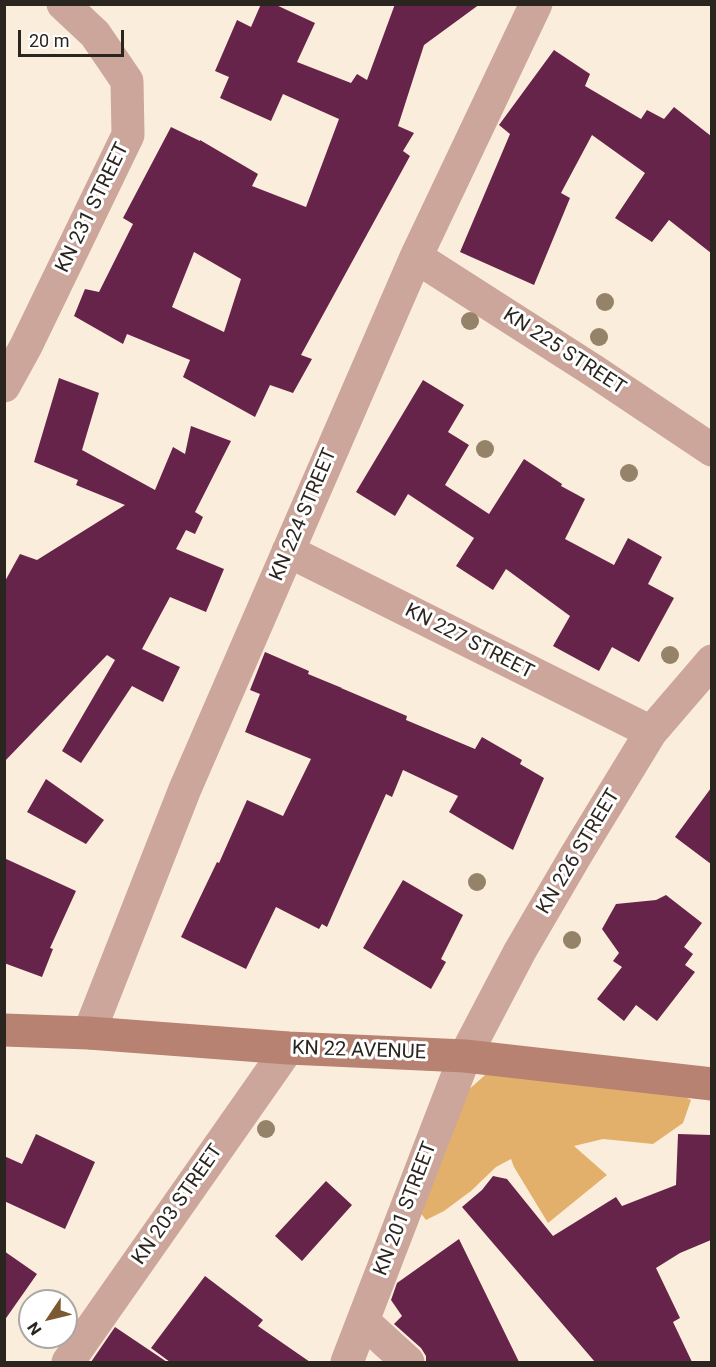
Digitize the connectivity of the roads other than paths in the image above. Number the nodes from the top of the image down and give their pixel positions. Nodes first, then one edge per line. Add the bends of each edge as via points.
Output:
1 (63, 4) edge
2 (536, 4) edge
3 (416, 257) junction
4 (4, 386) edge
5 (711, 450) edge
6 (288, 551) junction
7 (711, 661) edge
8 (651, 732) junction
9 (4, 1030) edge
10 (89, 1033) junction
11 (288, 1048) junction
12 (465, 1056) junction
13 (711, 1084) edge
14 (363, 1321) junction
15 (68, 1362) edge
16 (347, 1362) edge
17 (408, 1362) edge

1 - 4 street, KN 231 STREET via 95,34 127,81 128,135
2 - 3 street, KN 224 STREET
3 - 5 street, KN 225 STREET
3 - 6 street, KN 224 STREET
6 - 8 street, KN 227 STREET
6 - 10 street, KN 224 STREET via 185,789
7 - 8 street, KN 226 STREET
8 - 12 street, KN 226 STREET via 520,951
9 - 10 street, KN 22 AVENUE
10 - 11 street, KN 22 AVENUE
11 - 12 street, KN 22 AVENUE
11 - 15 street, KN 203 STREET
12 - 13 street, KN 22 AVENUE
12 - 14 street, KN 201 STREET
14 - 16 street, KN 201 STREET
14 - 17 street

